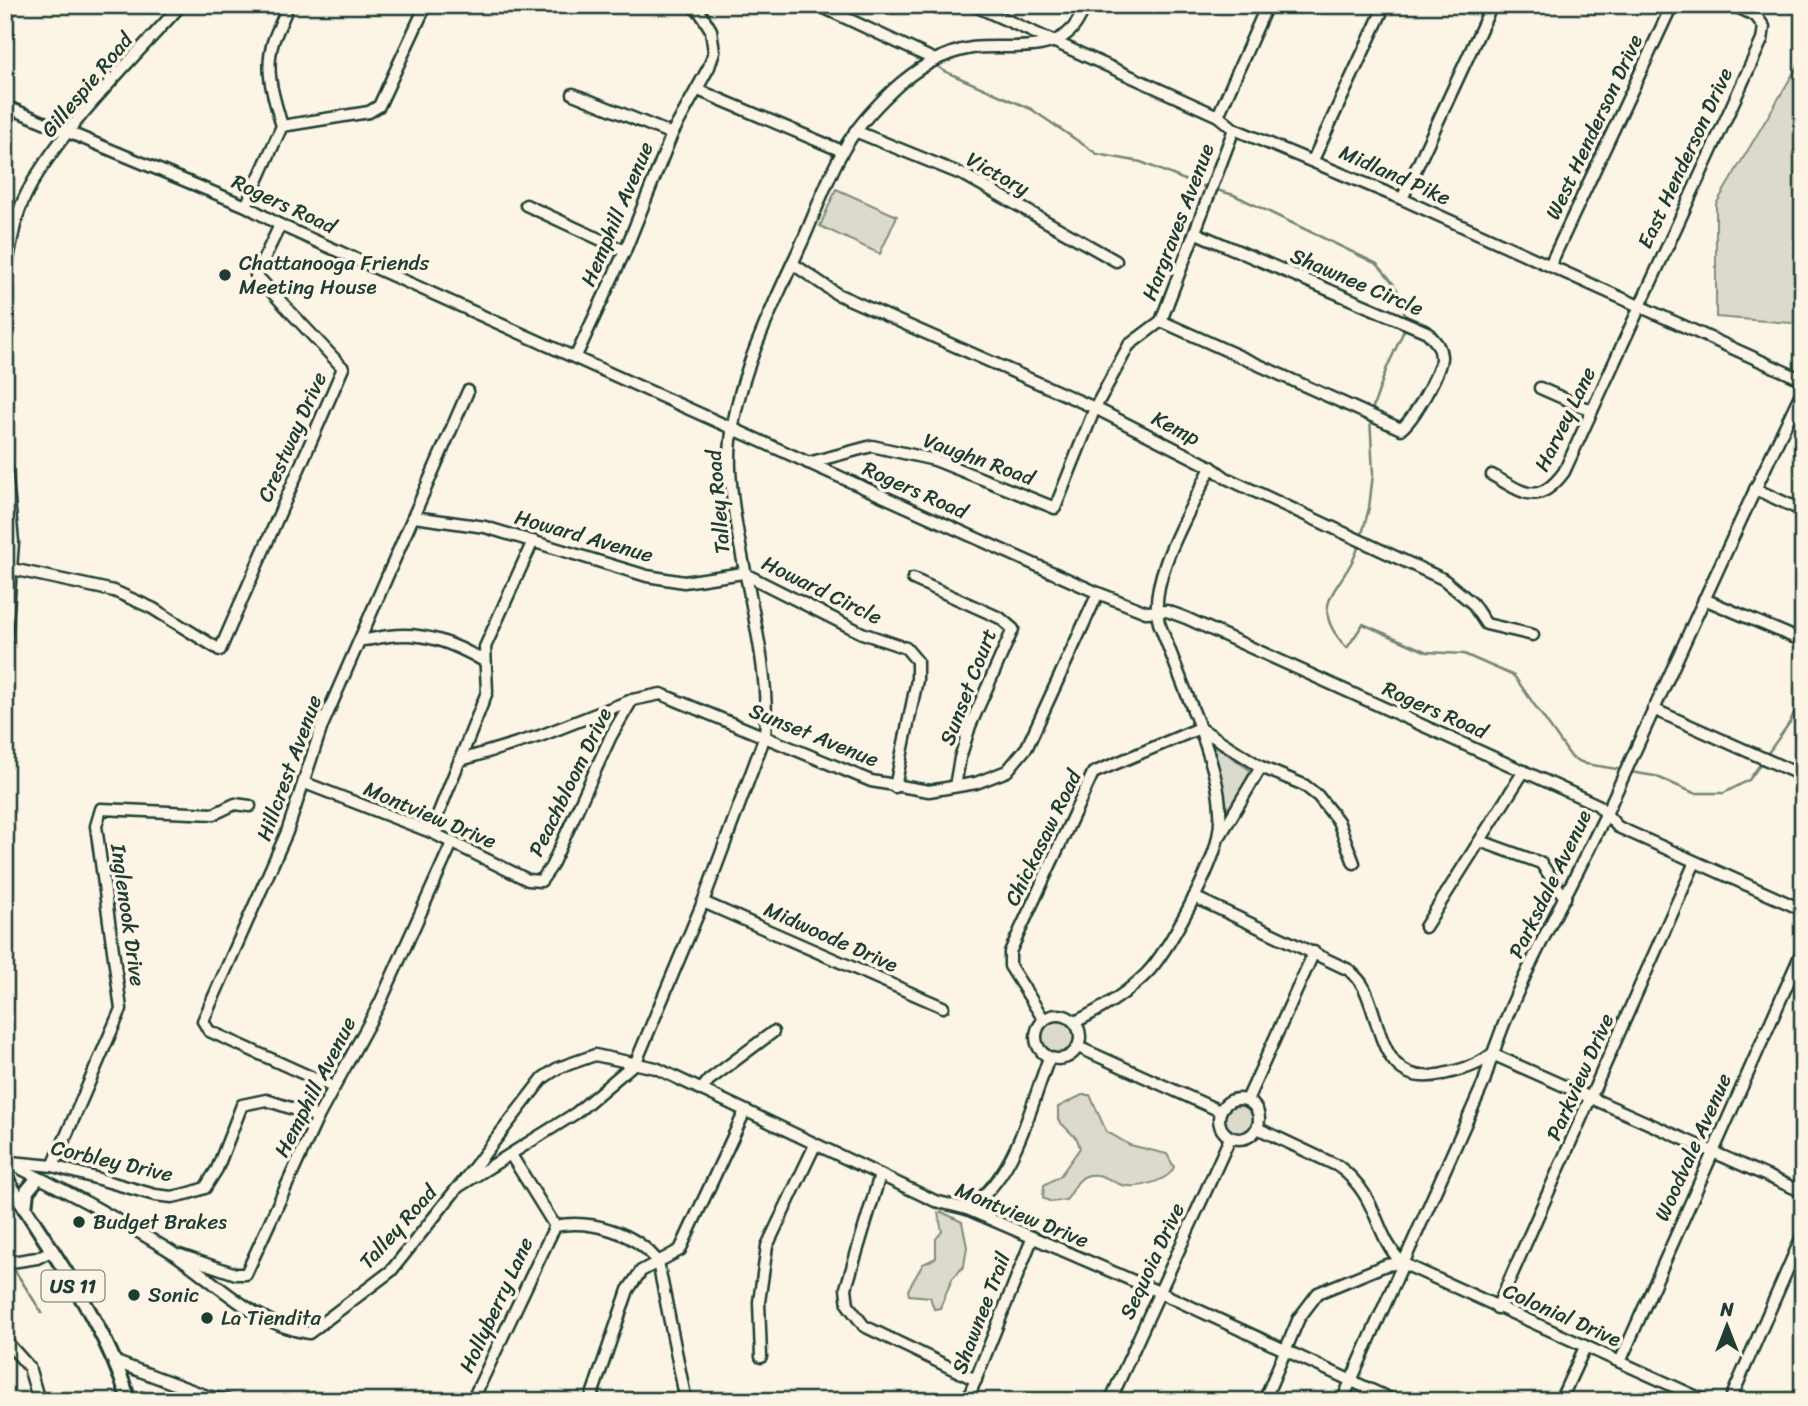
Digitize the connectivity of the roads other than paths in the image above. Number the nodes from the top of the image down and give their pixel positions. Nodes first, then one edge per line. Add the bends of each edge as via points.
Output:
1 (11, 5) edge
2 (181, 5) edge
3 (288, 5) edge
4 (426, 5) edge
5 (690, 5) edge
6 (818, 5) edge
7 (972, 5) edge
8 (1086, 5) edge
9 (1267, 5) edge
10 (1385, 5) edge
11 (1492, 5) edge
12 (1672, 5) edge
13 (1732, 5) edge
14 (5, 19) edge
15 (1054, 41) junction
16 (935, 60) junction
17 (698, 90) junction
18 (573, 94) dead end
19 (5, 106) edge
20 (1217, 116) junction
21 (282, 126) junction
22 (1234, 129) junction
23 (855, 131) junction
24 (69, 133) junction
25 (672, 134) junction
26 (842, 151) junction
27 (1313, 160) junction
28 (1402, 199) junction
29 (526, 205) dead end
30 (246, 206) junction
31 (280, 225) junction
32 (1196, 233) junction
33 (625, 251) junction
34 (1116, 261) dead end
35 (793, 264) junction
36 (1550, 265) junction
37 (5, 274) edge
38 (1638, 305) junction
39 (1161, 321) junction
40 (576, 356) junction
41 (1803, 380) edge
42 (1541, 388) dead end
43 (1803, 389) edge
44 (468, 391) dead end
45 (1095, 408) junction
46 (1592, 411) junction
47 (732, 428) junction
48 (5, 458) edge
49 (808, 463) junction
50 (1211, 467) junction
51 (1492, 475) dead end
52 (1755, 489) junction
53 (1055, 508) joint
54 (1803, 511) edge
55 (414, 517) junction
56 (533, 541) junction
57 (12, 569) junction
58 (743, 573) junction
59 (913, 579) dead end
60 (1098, 593) junction
61 (1704, 599) junction
62 (1156, 611) junction
63 (1533, 635) dead end
64 (362, 640) junction
65 (1803, 641) edge
66 (5, 651) edge
67 (484, 661) junction
68 (632, 700) junction
69 (1653, 709) junction
70 (1199, 727) junction
71 (765, 736) junction
72 (461, 760) junction
73 (1261, 767) junction
74 (1524, 771) junction
75 (1803, 776) edge
76 (305, 783) junction
77 (956, 786) junction
78 (895, 787) junction
79 (250, 806) dead end
80 (1606, 815) junction
81 (430, 832) junction
82 (1218, 837) junction
83 (1480, 841) junction
84 (452, 844) junction
85 (1695, 862) junction
86 (1354, 863) dead end
87 (541, 881) joint
88 (1194, 897) junction
89 (1565, 898) junction
90 (704, 902) junction
91 (1803, 910) edge
92 (1425, 927) dead end
93 (1803, 949) edge
94 (1314, 952) junction
95 (943, 1007) dead end
96 (1044, 1020) junction
97 (1075, 1022) junction
98 (772, 1032) dead end
99 (1078, 1047) junction
100 (1492, 1054) junction
101 (1049, 1058) junction
102 (636, 1062) junction
103 (333, 1087) junction
104 (701, 1090) junction
105 (1593, 1098) junction
106 (1247, 1101) junction
107 (745, 1111) junction
108 (1220, 1111) junction
109 (318, 1117) junction
110 (1257, 1129) junction
111 (1230, 1138) junction
112 (815, 1145) junction
113 (1711, 1153) junction
114 (511, 1155) junction
115 (6, 1162) edge
116 (53, 1166) junction
117 (880, 1175) junction
118 (5, 1177) edge
119 (37, 1178) junction
120 (458, 1187) junction
121 (1803, 1192) edge
122 (967, 1209) junction
123 (25, 1210) junction
124 (555, 1226) junction
125 (1803, 1234) edge
126 (1032, 1239) junction
127 (51, 1251) junction
128 (170, 1251) junction
129 (658, 1262) junction
130 (8, 1263) edge
131 (1402, 1263) junction
132 (1159, 1292) junction
133 (1497, 1308) junction
134 (5, 1340) edge
135 (1585, 1348) junction
136 (1285, 1352) junction
137 (761, 1357) dead end
138 (117, 1362) junction
139 (1620, 1362) junction
140 (976, 1380) junction
141 (1351, 1381) junction
142 (39, 1401) edge
143 (129, 1401) edge
144 (229, 1401) edge
145 (472, 1401) edge
146 (590, 1401) edge
147 (686, 1401) edge
148 (967, 1401) edge
149 (1110, 1401) edge
150 (1264, 1401) edge
151 (1342, 1401) edge
152 (1395, 1401) edge
153 (1560, 1401) edge
154 (1706, 1401) edge
155 (1730, 1401) edge

1 - 14 street
2 - 24 street, Gillespie Road
3 - 21 street via 269,64 270,86
4 - 21 street via 379,106 369,112
5 - 17 street, Hemphill Avenue via 711,30 714,52
6 - 16 street
7 - 15 street, Midland Pike
8 - 15 street via 1072,29
9 - 20 street, Hargraves Avenue
10 - 27 street
11 - 28 street
12 - 36 street, West Henderson Drive
13 - 38 street, East Henderson Drive via 1756,16 1765,27 1762,40
15 - 16 street, Talley Road via 969,48
15 - 20 street, Midland Pike
16 - 23 street, Talley Road via 895,87
17 - 25 street, Hemphill Avenue
17 - 26 street
18 - 25 street
19 - 24 street, Rogers Road
20 - 22 street, Midland Pike
21 - 30 street
22 - 27 street, Midland Pike
22 - 32 street, Hargraves Avenue
23 - 26 street, Talley Road
23 - 34 street, Victory via 966,176
24 - 30 street, Rogers Road
24 - 37 street, Gillespie Road via 27,192
25 - 33 street, Hemphill Avenue
26 - 35 street, Talley Road
27 - 28 street, Midland Pike
28 - 36 street, Midland Pike
29 - 33 street
30 - 31 street, Rogers Road
31 - 40 street, Rogers Road
31 - 57 street, Crestway Drive via 256,275 343,368 220,650 152,608 114,591
32 - 39 street, Hargraves Avenue
32 - 39 street, Shawnee Circle via 1427,332 1438,344 1441,360 1412,421 1401,429
33 - 40 street, Hemphill Avenue
35 - 45 street, Kemp via 837,295
35 - 47 street, Talley Road via 749,369
36 - 38 street, Midland Pike
38 - 41 street, Midland Pike
38 - 46 street, Harvey Lane
39 - 45 street, Hargraves Avenue via 1129,345
40 - 47 street, Rogers Road
42 - 46 street
43 - 52 street, Parksdale Avenue
44 - 55 street, Hillcrest Avenue
45 - 50 street, Kemp
45 - 53 street, Hargraves Avenue
46 - 51 street, Harvey Lane via 1564,472 1546,493 1523,493
47 - 49 street, Rogers Road
47 - 58 street, Talley Road via 730,468
48 - 57 street via 12,513
49 - 53 street, Vaughn Road via 872,446 935,460
49 - 60 street, Rogers Road
50 - 62 street via 1163,572
50 - 63 street, Kemp via 1443,579 1472,603 1486,624
52 - 54 street
52 - 61 street, Parksdale Avenue
55 - 56 street, Howard Avenue via 452,520
55 - 64 street, Hillcrest Avenue
56 - 58 street, Howard Avenue via 648,576 684,582
56 - 67 street via 489,638
57 - 66 street
58 - 71 street, Talley Road via 764,678
58 - 78 street, Howard Circle via 862,634 906,648 917,661
59 - 77 street, Sunset Court via 1000,618 1013,629 970,726
60 - 62 street, Rogers Road via 1146,612
60 - 77 street, Sunset Avenue via 1027,747 1007,771
61 - 65 street
61 - 69 street, Parksdale Avenue
62 - 70 street
62 - 74 street, Rogers Road via 1186,618
64 - 67 street via 427,636
64 - 76 street, Hillcrest Avenue via 321,726
67 - 72 street via 487,692
68 - 71 street, Sunset Avenue via 661,694
68 - 72 street, Sunset Avenue via 540,736
68 - 87 street, Peachbloom Drive
69 - 75 street
69 - 80 street, Parksdale Avenue
70 - 73 street
70 - 82 street via 1216,783
70 - 96 street, Chickasaw Road via 1093,773 1010,952 1010,967
71 - 78 street, Sunset Avenue via 836,768
71 - 90 street, Talley Road
72 - 81 street
73 - 82 street
73 - 86 street via 1318,796 1338,821
74 - 80 street, Rogers Road via 1598,805
74 - 83 street
76 - 81 street, Montview Drive
76 - 103 street, Hillcrest Avenue via 204,1021 209,1031
77 - 78 street, Sunset Avenue via 929,791
79 - 116 street, Inglenook Drive via 235,804 214,814 101,809 96,826 121,1009
80 - 85 street, Rogers Road via 1618,827
80 - 89 street, Parksdale Avenue
81 - 84 street, Montview Drive
82 - 88 street
83 - 89 street via 1541,863
83 - 92 street
84 - 87 street, Montview Drive via 528,880
84 - 103 street, Hemphill Avenue via 380,1003
85 - 91 street, Rogers Road
85 - 105 street, Parkview Drive
88 - 94 street
88 - 97 street via 1147,974
89 - 100 street, Parksdale Avenue
90 - 95 street, Midwoode Drive
90 - 102 street, Talley Road
93 - 113 street, Woodvale Avenue
94 - 100 street via 1349,970 1364,987 1377,1031 1392,1058 1408,1072 1429,1078 1478,1065
94 - 106 street
96 - 97 street via 1061,1016
96 - 101 street via 1035,1037
97 - 99 street
98 - 104 street
99 - 101 street via 1065,1058
99 - 108 street
100 - 105 street
100 - 131 street, Parksdale Avenue via 1484,1082
101 - 122 street via 1011,1158 996,1184
102 - 104 street, Montview Drive
102 - 114 street, Talley Road via 576,1113
102 - 120 street, Talley Road via 595,1055 570,1062 543,1078
103 - 109 street, Hemphill Avenue
104 - 107 street, Montview Drive
105 - 113 street
105 - 133 street, Parkview Drive
106 - 108 street via 1227,1102
106 - 110 street via 1256,1108
107 - 112 street, Montview Drive
107 - 129 street via 680,1250
108 - 111 street via 1219,1124
109 - 116 street, Corbley Drive via 266,1100 242,1105 205,1188 172,1198
109 - 128 street, Hemphill Avenue via 246,1274 236,1275
110 - 111 street via 1240,1140
110 - 131 street via 1350,1175 1371,1202
111 - 132 street, Sequoia Drive
112 - 117 street, Montview Drive
112 - 137 street via 767,1245 759,1302
113 - 121 street
113 - 139 street, Woodvale Avenue
114 - 120 street, Talley Road
114 - 124 street
115 - 116 street, Corbley Drive
115 - 119 street, Talley Road
117 - 122 street, Montview Drive via 935,1201
117 - 140 street via 846,1288 848,1305 874,1332
118 - 123 main road, US 11
119 - 123 main road via 27,1191
119 - 128 street, Talley Road
120 - 128 street, Talley Road via 391,1271 309,1333 286,1330 243,1305
122 - 126 street, Montview Drive
123 - 127 main road, US 11
124 - 129 street via 572,1223 613,1230 650,1251
124 - 145 street, Hollyberry Lane
125 - 155 street
126 - 132 street, Montview Drive
126 - 140 street, Shawnee Trail
127 - 130 street
127 - 138 main road, US 11
129 - 146 street via 641,1271 628,1290
129 - 147 street
131 - 133 street, Colonial Drive
131 - 136 street via 1318,1293 1299,1318
131 - 141 street, Parksdale Avenue
132 - 136 street, Montview Drive
132 - 149 street, Sequoia Drive
133 - 135 street, Colonial Drive
134 - 142 street via 29,1367
135 - 139 street, Colonial Drive
135 - 153 street
136 - 141 street, Montview Drive
136 - 150 street
138 - 143 main road, US 11
138 - 144 street
139 - 154 street, Colonial Drive
140 - 148 street, Shawnee Trail
141 - 151 street, Parksdale Avenue
141 - 152 street, Montview Drive

